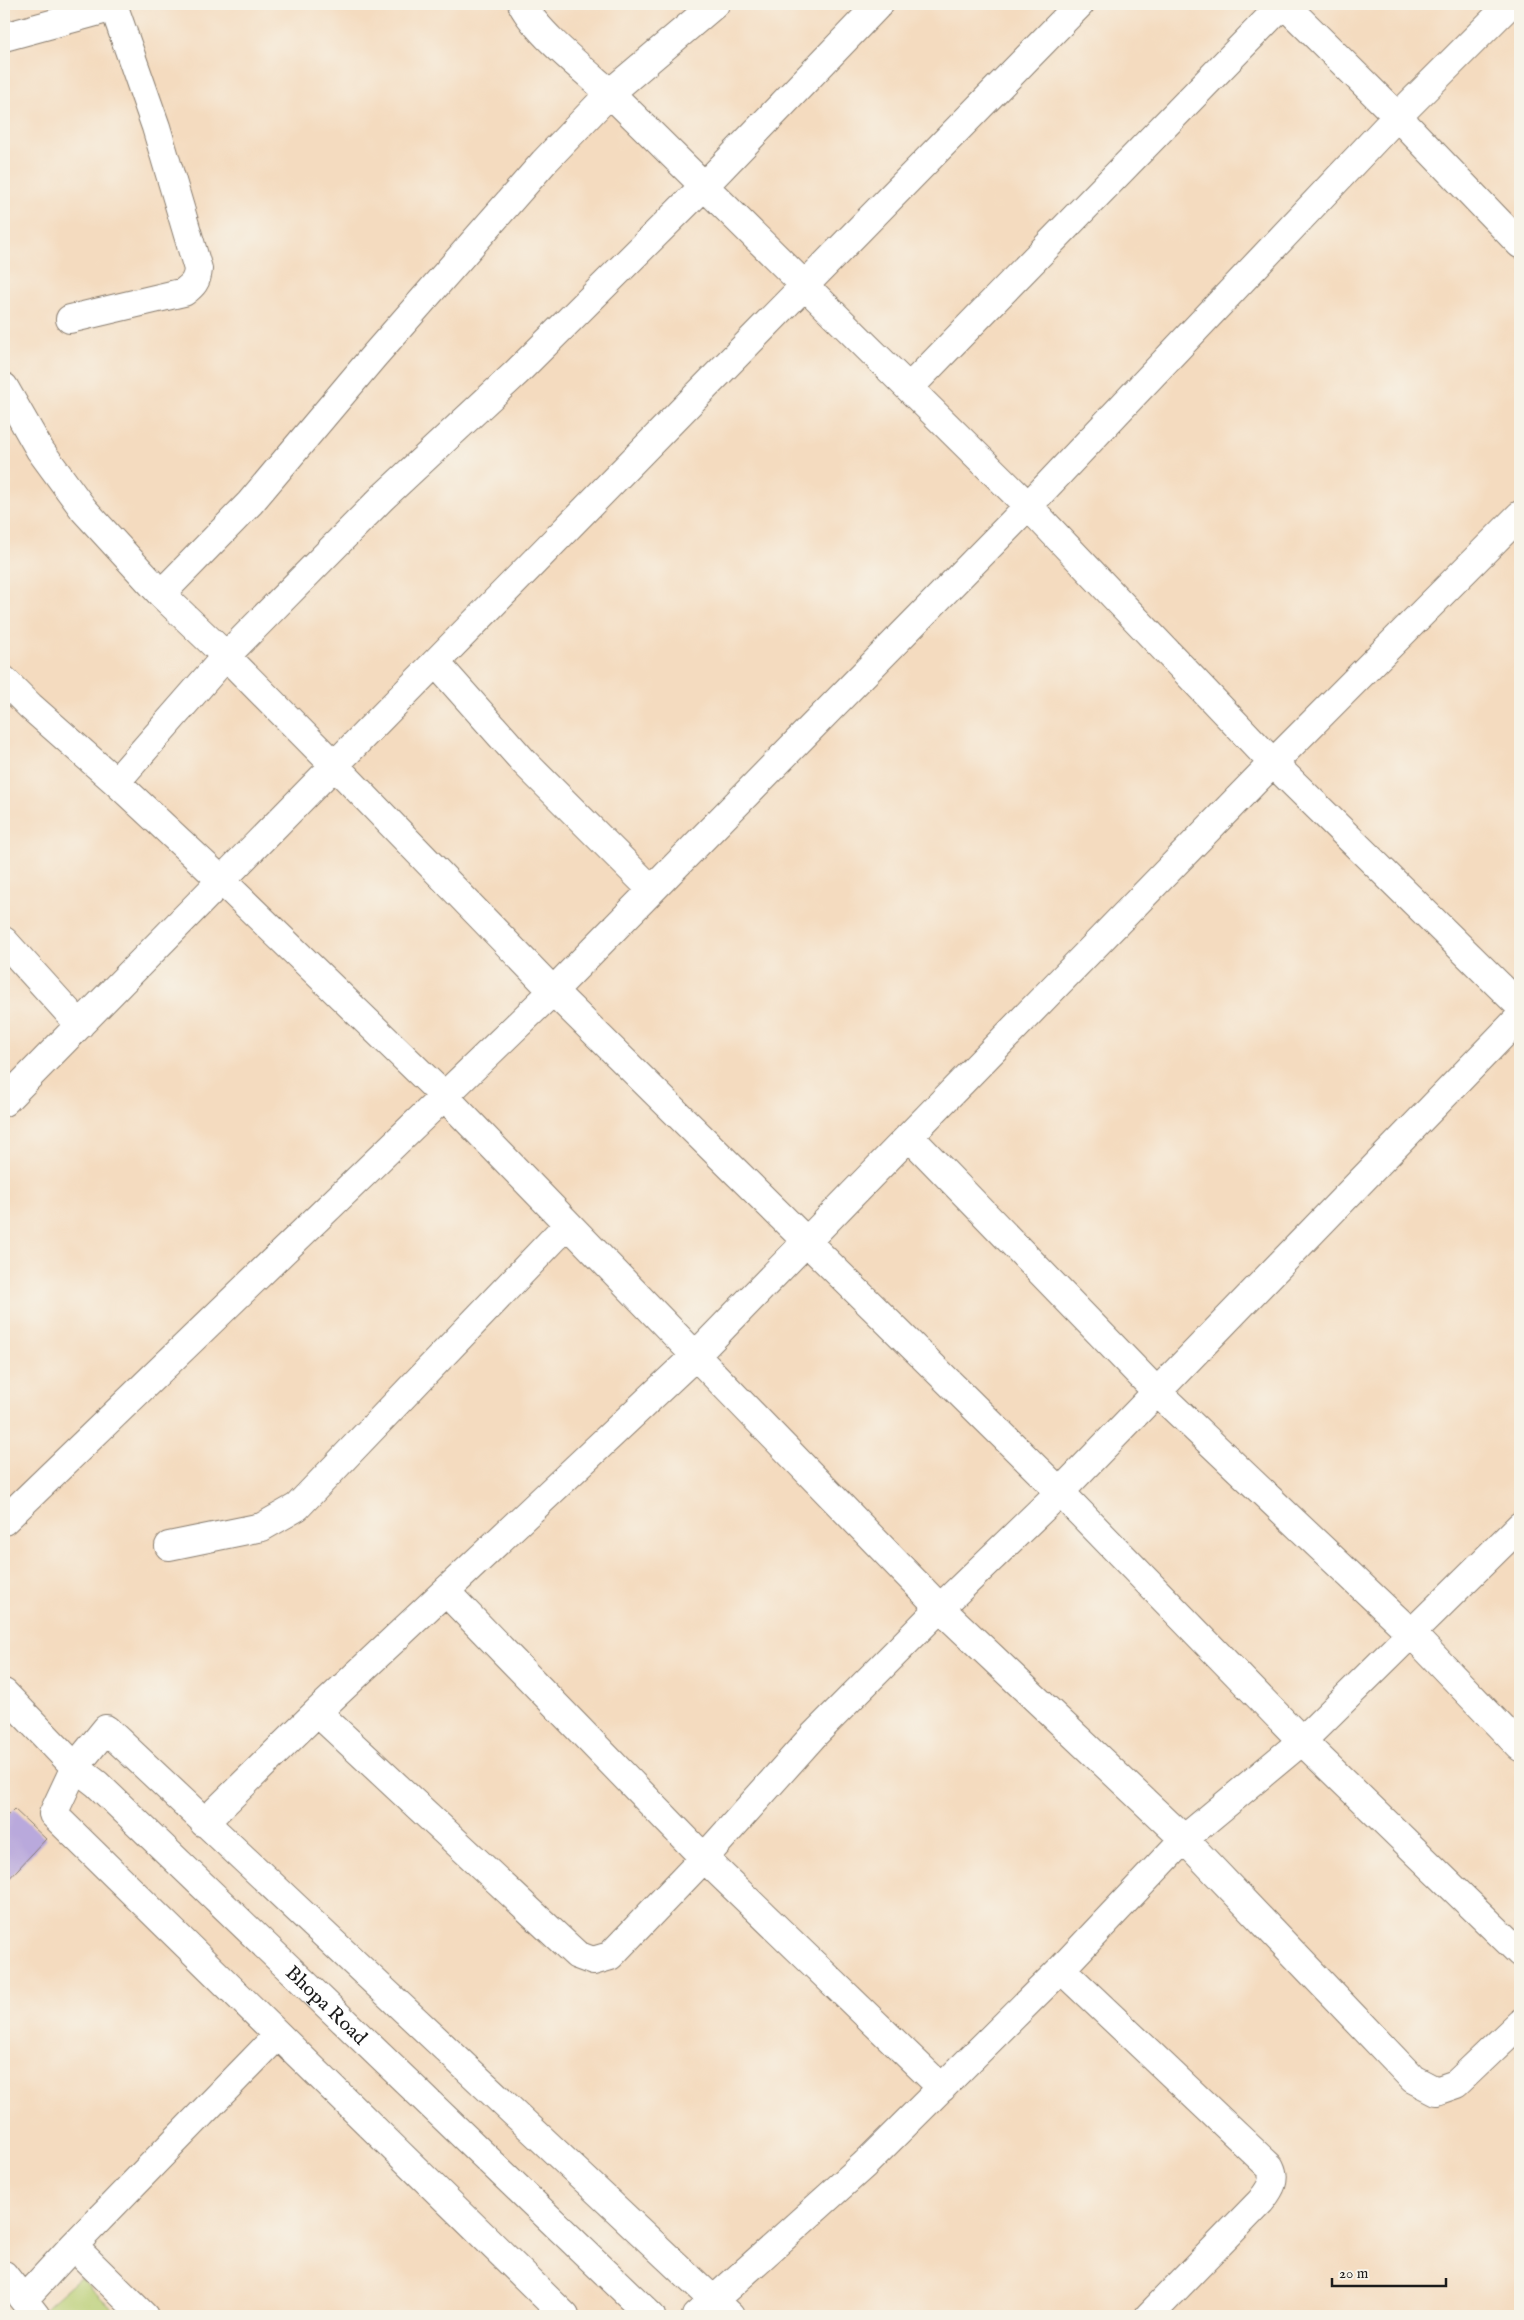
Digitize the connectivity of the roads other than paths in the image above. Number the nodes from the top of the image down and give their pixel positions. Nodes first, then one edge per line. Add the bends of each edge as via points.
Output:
1 (522, 4) edge
2 (715, 4) edge
3 (879, 4) edge
4 (1080, 4) edge
5 (1284, 4) edge
6 (1510, 4) edge
7 (117, 5) edge
8 (4, 37) edge
9 (610, 93) junction
10 (1397, 116) junction
11 (703, 187) junction
12 (1520, 244) edge
13 (804, 283) junction
14 (70, 319) dead end
15 (4, 387) edge
16 (909, 388) junction
17 (1028, 506) junction
18 (1520, 515) edge
19 (161, 594) junction
20 (226, 656) junction
21 (436, 663) junction
22 (9, 696) edge
23 (1273, 763) junction
24 (336, 766) junction
25 (116, 782) junction
26 (222, 881) junction
27 (652, 890) junction
28 (4, 941) edge
29 (553, 991) junction
30 (1520, 1006) edge
31 (1520, 1017) edge
32 (80, 1025) junction
33 (444, 1096) junction
34 (4, 1102) edge
35 (909, 1136) junction
36 (568, 1224) junction
37 (806, 1242) junction
38 (696, 1355) junction
39 (1157, 1392) junction
40 (1060, 1492) junction
41 (4, 1521) edge
42 (1520, 1526) edge
43 (169, 1546) dead end
44 (446, 1592) junction
45 (940, 1608) junction
46 (1411, 1633) junction
47 (4, 1693) edge
48 (317, 1712) junction
49 (1302, 1741) junction
50 (1520, 1747) edge
51 (76, 1767) junction
52 (204, 1823) junction
53 (1184, 1839) junction
54 (704, 1858) junction
55 (1520, 1953) edge
56 (1060, 1969) junction
57 (1520, 2023) edge
58 (278, 2035) junction
59 (942, 2088) junction
60 (73, 2246) junction
61 (4, 2275) edge
62 (30, 2308) edge
63 (713, 2311) edge
64 (144, 2316) edge
65 (565, 2316) edge
66 (651, 2316) edge
67 (1149, 2316) edge

1 - 9 street via 541,29
2 - 9 street
3 - 11 street
4 - 13 street
5 - 10 street
5 - 16 street
6 - 10 street
7 - 8 street
7 - 14 street via 198,269 197,277 184,292
9 - 11 street
9 - 19 street via 440,279 250,503
10 - 12 street
10 - 17 street
11 - 13 street
11 - 20 street via 516,373 383,497
13 - 16 street
13 - 21 street
15 - 19 street via 40,450 84,510
16 - 17 street
17 - 23 street
17 - 27 street
18 - 23 street
19 - 20 street
20 - 24 street
20 - 25 street
21 - 24 street
21 - 27 street via 525,764
22 - 25 street
23 - 30 street
23 - 35 street
24 - 26 street
24 - 29 street
25 - 26 street
26 - 32 street
26 - 33 street
27 - 29 street
28 - 32 street
29 - 33 street
29 - 37 street
31 - 39 street
32 - 34 street
33 - 36 street
33 - 41 street
35 - 37 street
35 - 39 street
36 - 38 street
36 - 43 street via 297,1508 262,1526
37 - 38 street
37 - 40 street
38 - 44 street
38 - 45 street
39 - 40 street
39 - 46 street
40 - 45 street
40 - 49 street
42 - 46 street
44 - 48 street
44 - 54 street
45 - 53 street
45 - 54 street via 814,1736
46 - 49 street
46 - 50 street
47 - 51 street, Bhopa Road
48 - 52 street
48 - 54 street via 577,1955 586,1959 593,1961 610,1956
49 - 53 street
49 - 55 street
51 - 52 street via 106,1729
51 - 58 street via 53,1814
51 - 66 street, Bhopa Road
52 - 63 street
53 - 56 street
53 - 57 street via 1413,2079 1426,2087 1436,2091 1456,2084
54 - 59 street
56 - 59 street
56 - 67 street via 1273,2172 1273,2180 1261,2201
58 - 60 street
58 - 65 street
59 - 63 street
60 - 62 street
60 - 64 street
61 - 62 street

